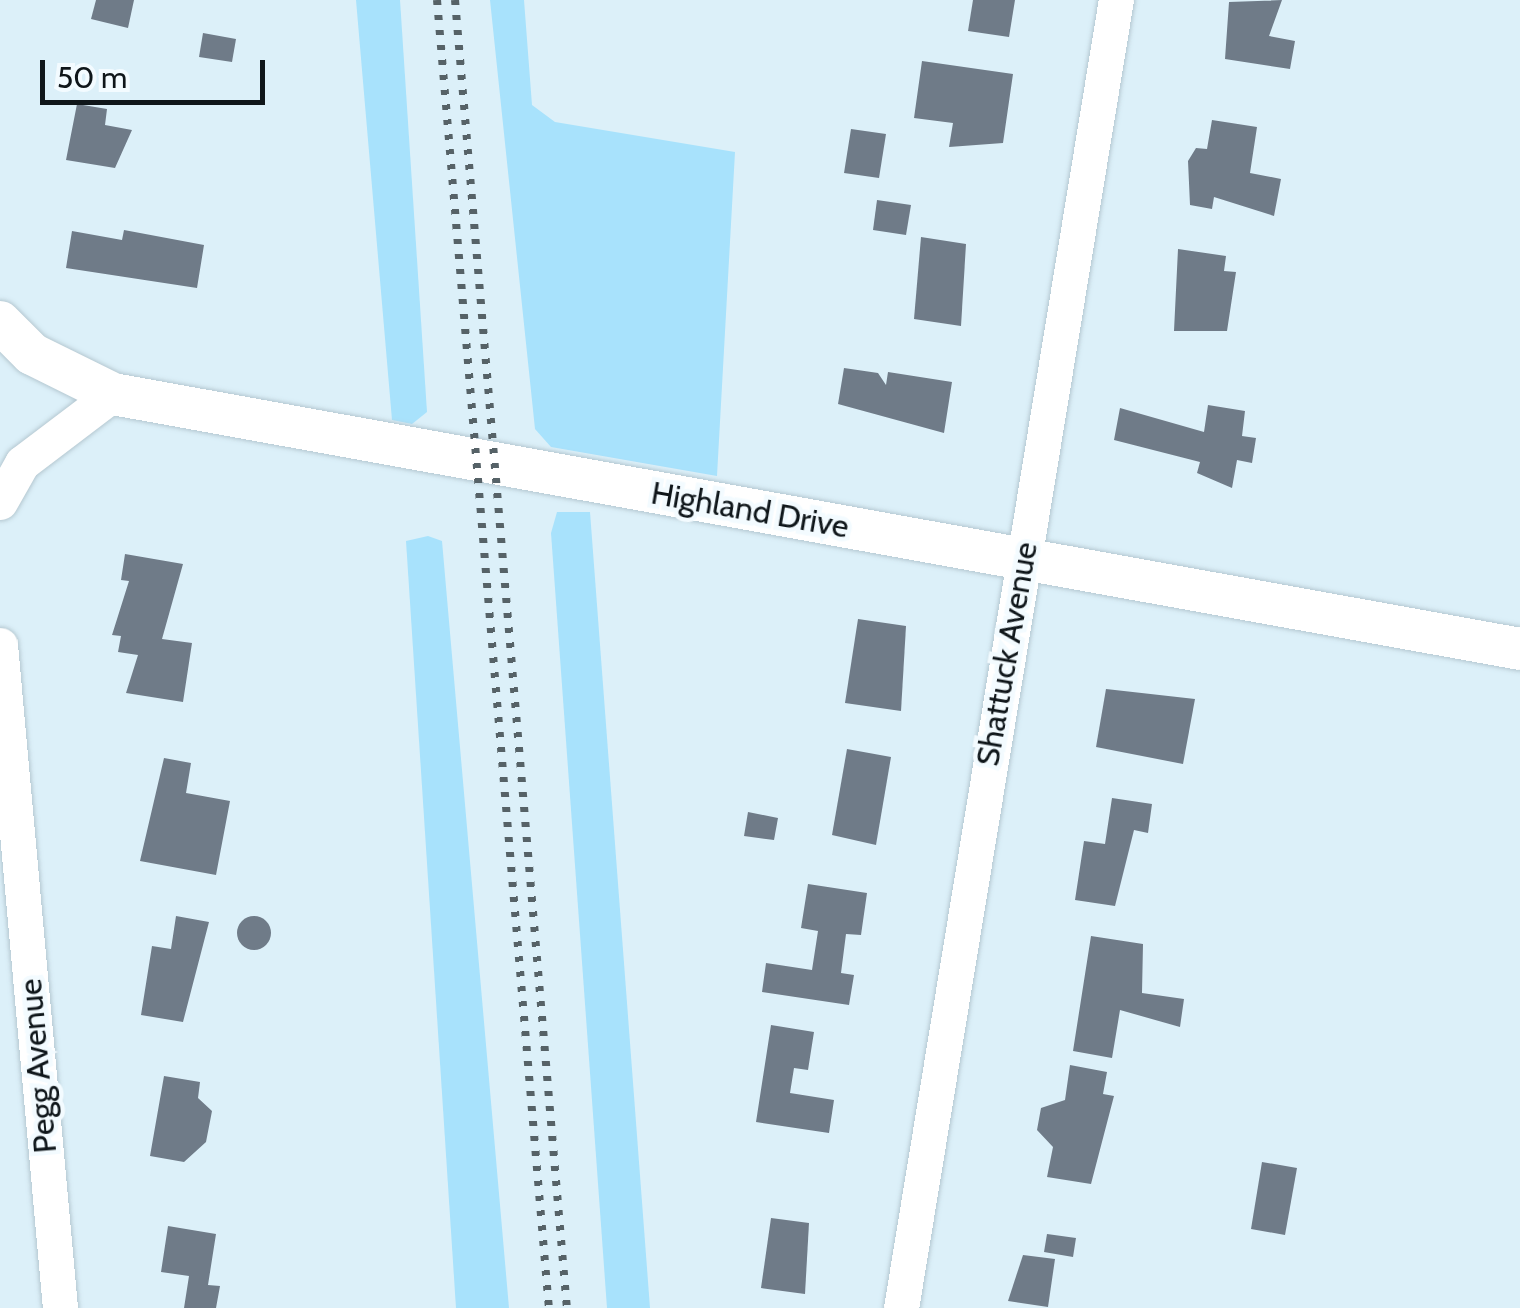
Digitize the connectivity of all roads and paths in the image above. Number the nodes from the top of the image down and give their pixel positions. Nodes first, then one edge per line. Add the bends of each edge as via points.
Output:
1 (1116, 0) edge
2 (0, 322) edge
3 (113, 394) junction
4 (0, 502) edge
5 (1024, 558) junction
6 (0, 645) edge
7 (1520, 649) edge
8 (3, 711) edge
9 (60, 1308) edge
10 (901, 1308) edge

1 - 5 street, Shattuck Avenue
2 - 3 street, Highland Drive via 32,354
3 - 4 street via 22,463
3 - 5 street, Highland Drive
5 - 7 street, Highland Drive
5 - 10 street, Shattuck Avenue
6 - 8 street, Pegg Avenue
8 - 9 street, Pegg Avenue

